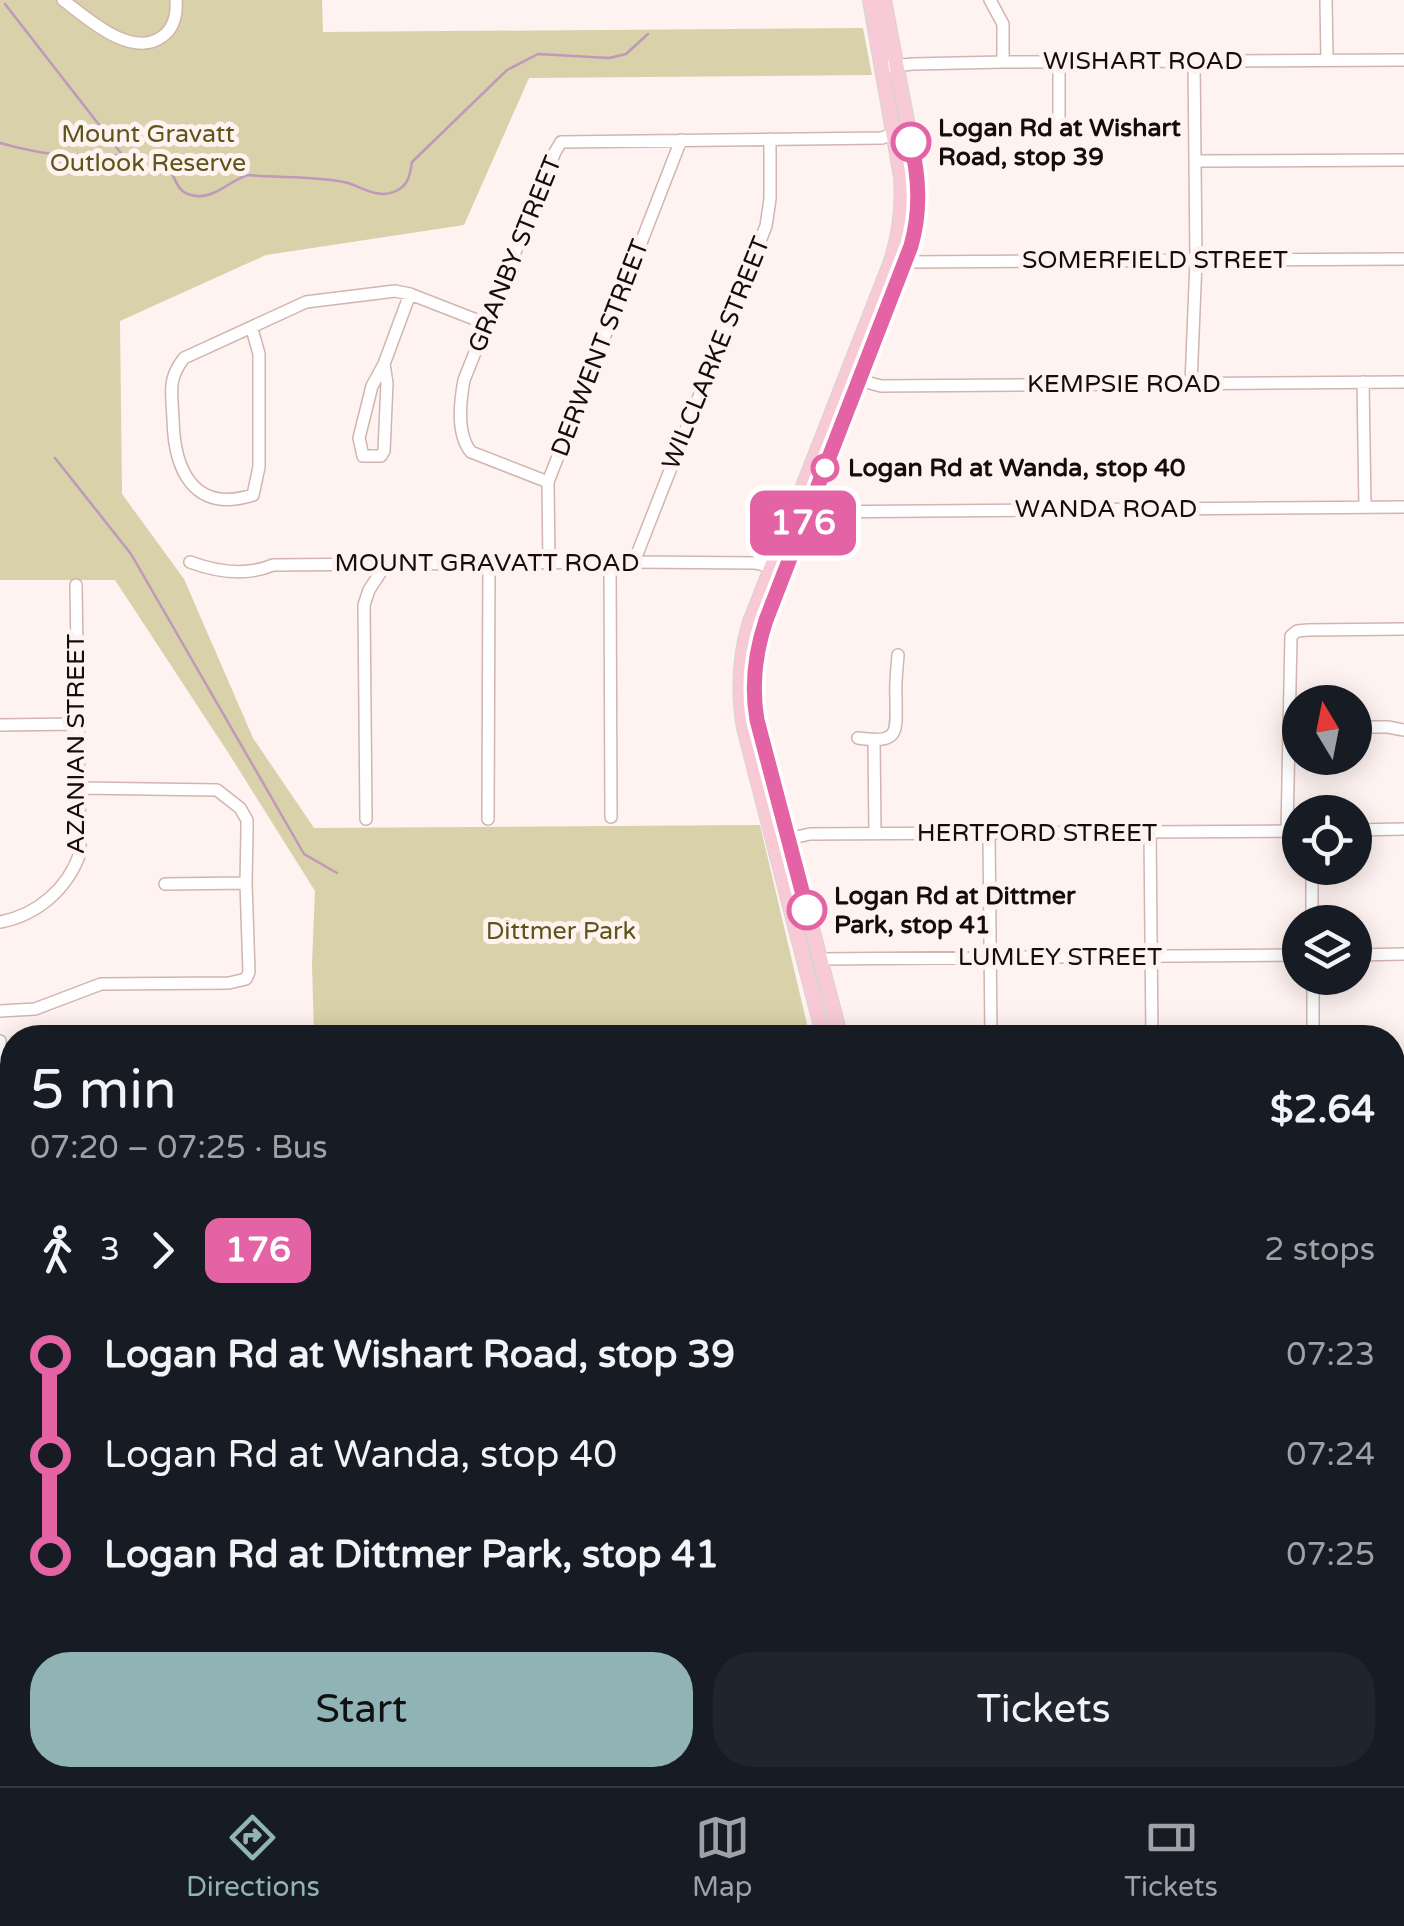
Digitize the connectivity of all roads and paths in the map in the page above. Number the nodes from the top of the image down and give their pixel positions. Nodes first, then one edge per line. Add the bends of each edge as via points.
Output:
1 (63, 0) edge
2 (176, 0) edge
3 (870, 0) edge
4 (884, 0) edge
5 (990, 0) edge
6 (1326, 0) edge
7 (1327, 60) junction
8 (1404, 60) edge
9 (1194, 61) junction
10 (1003, 62) junction
11 (1059, 62) junction
12 (889, 67) junction
13 (907, 122) junction
14 (1059, 124) dead end
15 (893, 136) junction
16 (770, 139) junction
17 (682, 140) junction
18 (1404, 160) edge
19 (1196, 161) junction
20 (1404, 259) edge
21 (1196, 260) junction
22 (906, 262) junction
23 (410, 294) junction
24 (487, 324) junction
25 (252, 329) junction
26 (384, 364) junction
27 (853, 378) junction
28 (1364, 382) junction
29 (1404, 382) edge
30 (1191, 384) junction
31 (548, 482) junction
32 (1404, 506) edge
33 (1365, 507) junction
34 (808, 512) junction
35 (190, 562) dead end
36 (610, 562) junction
37 (634, 562) junction
38 (489, 563) junction
39 (549, 563) junction
40 (386, 564) junction
41 (778, 568) junction
42 (76, 585) dead end
43 (1404, 629) edge
44 (898, 655) dead end
45 (1293, 685) edge
46 (78, 724) junction
47 (0, 725) edge
48 (1372, 727) edge
49 (1404, 730) edge
50 (858, 738) dead end
51 (874, 740) junction
52 (80, 788) junction
53 (612, 818) dead end
54 (366, 819) dead end
55 (488, 819) dead end
56 (1372, 830) edge
57 (1404, 830) edge
58 (1282, 831) edge
59 (1150, 832) junction
60 (989, 833) junction
61 (875, 834) junction
62 (781, 840) junction
63 (165, 884) dead end
64 (246, 884) junction
65 (0, 922) edge
66 (1404, 954) edge
67 (1282, 955) edge
68 (1372, 955) edge
69 (1151, 956) junction
70 (990, 958) junction
71 (821, 959) junction
72 (1313, 995) edge
73 (0, 1011) edge
74 (821, 1025) edge
75 (838, 1025) edge
76 (990, 1025) edge
77 (1152, 1025) edge
78 (1313, 1025) edge
79 (0, 1042) edge
80 (0, 1088) edge
81 (0, 1100) edge

1 - 2 street via 102,30 152,43 176,20
3 - 12 main road
4 - 12 main road
5 - 10 street via 1003,24
6 - 7 street
7 - 8 street, WISHART ROAD
7 - 9 street, WISHART ROAD
9 - 11 street, WISHART ROAD
9 - 19 street
10 - 11 street, WISHART ROAD
10 - 12 street, WISHART ROAD
11 - 14 street
12 - 13 main road
12 - 15 main road
13 - 15 street
13 - 22 main road via 918,208
15 - 16 street, GRANBY STREET
15 - 27 main road via 902,194 898,236
16 - 17 street, GRANBY STREET
16 - 37 street, WILCLARKE STREET via 766,226
17 - 24 street, GRANBY STREET via 561,142
17 - 31 street, DERWENT STREET
18 - 19 street
19 - 21 street
20 - 21 street, SOMERFIELD STREET
21 - 22 street, SOMERFIELD STREET
21 - 30 street
22 - 27 main road
23 - 24 street
23 - 25 street via 306,302
23 - 26 street
24 - 31 street, GRANBY STREET via 464,380 463,440 471,452
25 - 25 street via 184,358 173,372 174,444 182,471 213,498 252,494 259,467 259,354
26 - 26 street via 384,451 363,456 359,438
27 - 30 street, KEMPSIE ROAD via 881,386
27 - 34 main road
27 - 41 main road
28 - 29 street, KEMPSIE ROAD
28 - 30 street, KEMPSIE ROAD
28 - 33 street
31 - 39 street, DERWENT STREET
32 - 33 street, WANDA ROAD
33 - 34 street, WANDA ROAD
34 - 41 main road
35 - 40 street, MOUNT GRAVATT ROAD via 230,572
36 - 37 street, MOUNT GRAVATT ROAD
36 - 39 street, MOUNT GRAVATT ROAD
36 - 53 street
37 - 41 street, MOUNT GRAVATT ROAD via 755,562
38 - 39 street, MOUNT GRAVATT ROAD
38 - 40 street, MOUNT GRAVATT ROAD
38 - 55 street
40 - 54 street via 364,605
41 - 62 main road via 746,636 740,684 744,728
42 - 46 street, AZANIAN STREET
43 - 45 street via 1297,630 1291,636
44 - 51 street via 898,725 890,737
46 - 47 street
46 - 52 street, AZANIAN STREET
48 - 49 street
50 - 51 street
51 - 61 street
52 - 64 street via 217,790 247,820
52 - 65 street, AZANIAN STREET via 80,853 73,873 53,897
56 - 57 street
58 - 59 street, HERTFORD STREET
59 - 60 street, HERTFORD STREET
59 - 69 street
60 - 61 street, HERTFORD STREET
60 - 70 street
61 - 62 street, HERTFORD STREET
62 - 71 main road
62 - 74 main road
63 - 64 street
64 - 73 street via 246,978 101,984 35,1009
66 - 68 street
67 - 69 street, LUMLEY STREET
69 - 70 street, LUMLEY STREET
69 - 77 street
70 - 71 street, LUMLEY STREET
70 - 76 street
71 - 75 main road
72 - 78 street
79 - 80 street
80 - 81 street

